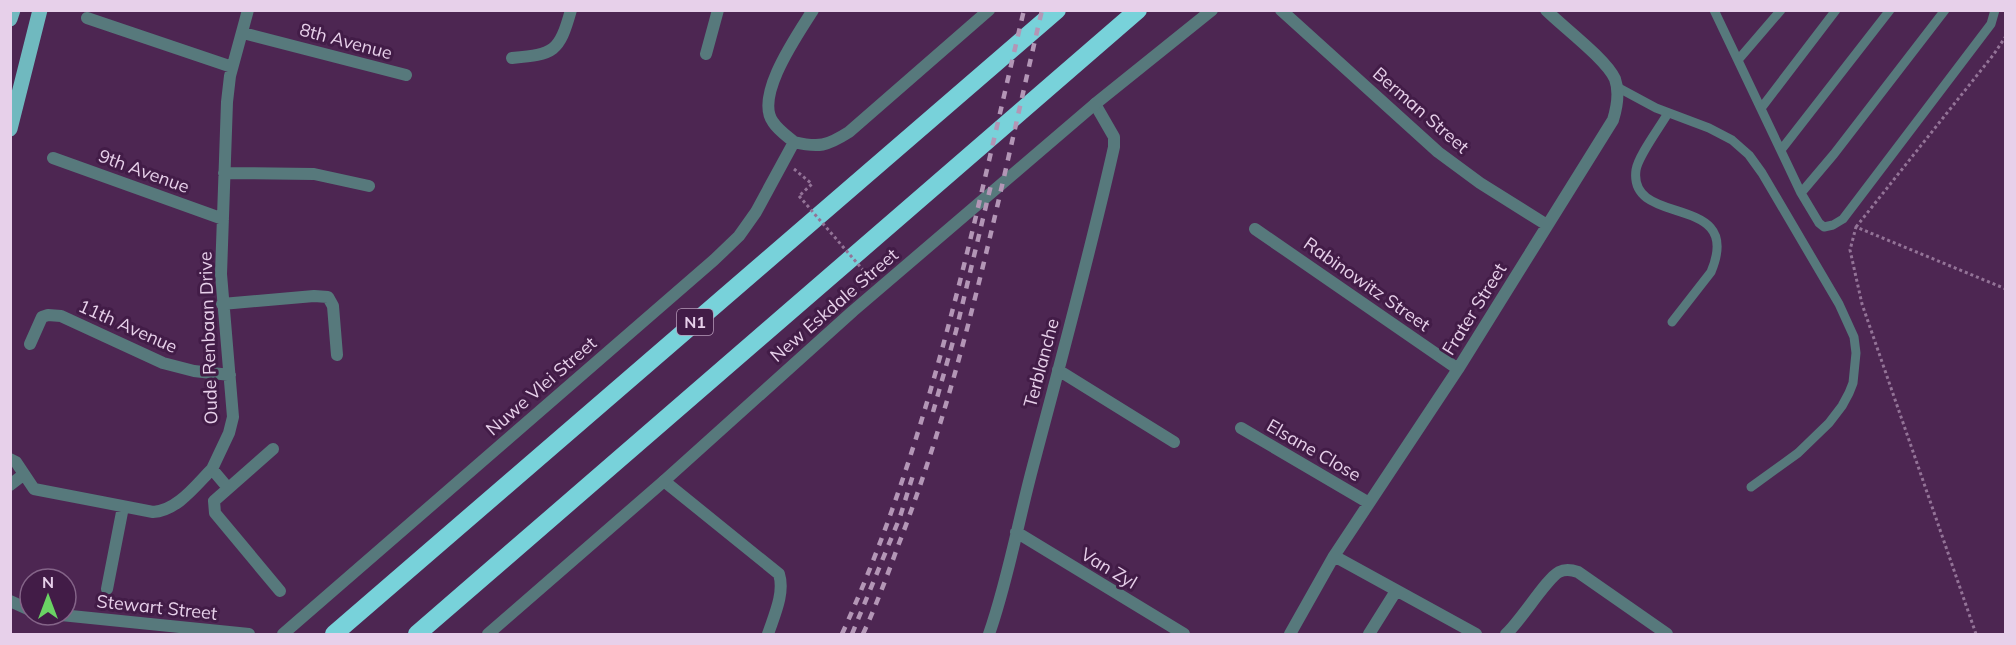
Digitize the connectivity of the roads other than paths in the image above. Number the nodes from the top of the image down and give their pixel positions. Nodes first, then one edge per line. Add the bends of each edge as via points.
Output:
1 (13, 10) edge
2 (40, 10) edge
3 (248, 10) edge
4 (571, 10) edge
5 (718, 10) edge
6 (813, 10) edge
7 (989, 10) edge
8 (1057, 10) edge
9 (1138, 10) edge
10 (1212, 10) edge
11 (1281, 10) edge
12 (1546, 10) edge
13 (1726, 10) edge
14 (1781, 10) edge
15 (1836, 10) edge
16 (1890, 10) edge
17 (1945, 10) edge
18 (1995, 10) edge
19 (1716, 15) edge
20 (87, 18) dead end
21 (10, 19) edge
22 (243, 33) junction
23 (706, 54) dead end
24 (512, 58) dead end
25 (1738, 60) junction
26 (232, 68) junction
27 (406, 75) dead end
28 (1617, 87) junction
29 (1095, 104) junction
30 (1762, 107) junction
31 (1668, 113) junction
32 (10, 129) edge
33 (794, 142) junction
34 (1781, 150) junction
35 (53, 158) dead end
36 (225, 173) junction
37 (369, 186) dead end
38 (1801, 193) junction
39 (223, 219) junction
40 (1546, 225) junction
41 (1255, 229) dead end
42 (222, 304) junction
43 (1672, 322) dead end
44 (30, 344) dead end
45 (337, 356) dead end
46 (1458, 369) junction
47 (1058, 370) junction
48 (230, 375) junction
49 (1241, 428) dead end
50 (1174, 442) dead end
51 (273, 449) dead end
52 (10, 459) edge
53 (212, 469) junction
54 (23, 475) junction
55 (517, 476) junction
56 (664, 482) junction
57 (10, 485) edge
58 (1751, 487) dead end
59 (228, 488) junction
60 (1369, 503) junction
61 (123, 507) junction
62 (1016, 532) junction
63 (1334, 556) junction
64 (107, 589) dead end
65 (280, 591) dead end
66 (1396, 591) junction
67 (78, 617) edge
68 (1446, 619) junction
69 (1664, 633) edge
70 (249, 634) edge
71 (284, 634) edge
72 (319, 634) edge
73 (334, 634) edge
74 (417, 634) edge
75 (488, 634) edge
76 (768, 634) edge
77 (989, 634) edge
78 (1184, 634) edge
79 (1290, 634) edge
80 (1369, 634) edge
81 (1460, 634) edge
82 (1476, 634) edge
83 (1506, 634) edge

1 - 21 main road
2 - 32 main road
3 - 22 street, Oude Renbaan Drive
4 - 24 street via 562,38 552,50 543,55
5 - 23 street
6 - 33 street via 772,84 768,104 772,121
7 - 33 street via 849,132 826,145
8 - 55 highway, N1
9 - 74 highway
10 - 29 street, New Eskdale Street
11 - 40 street, Berman Street via 1438,152
12 - 28 street via 1603,63
13 - 19 lane
14 - 25 lane
15 - 30 lane
16 - 34 lane
17 - 38 lane
18 - 38 lane via 1992,24 1843,219 1833,225 1821,225
19 - 25 lane
20 - 26 street
22 - 26 street, Oude Renbaan Drive
22 - 27 street, 8th Avenue
25 - 30 lane
26 - 36 street, Oude Renbaan Drive
28 - 31 lane
28 - 40 street, Frater Street via 1613,120
29 - 47 street, Terblanche via 1114,136 1114,147
29 - 56 street, New Eskdale Street via 853,311
30 - 34 lane
31 - 43 lane via 1638,163 1636,182 1642,194 1652,201 1706,223 1718,242 1711,272
31 - 58 lane via 1721,134 1749,155 1839,304 1854,338 1853,383 1842,406 1813,440
33 - 71 street, Nuwe Vlei Street via 739,236
34 - 38 lane
35 - 39 street, 9th Avenue
36 - 37 street via 314,174
36 - 39 street, Oude Renbaan Drive
39 - 42 street, Oude Renbaan Drive
40 - 46 street, Frater Street
41 - 46 street, Rabinowitz Street
42 - 45 street via 328,297 333,306
42 - 48 street, Oude Renbaan Drive
44 - 48 street, 11th Avenue via 42,317 54,314 163,363
46 - 60 street, Frater Street
47 - 50 street
47 - 62 street, Terblanche
48 - 53 street, Oude Renbaan Drive via 231,425
49 - 60 street, Elsane Close
51 - 59 street
52 - 54 street
53 - 59 street
53 - 61 street via 168,509 153,512
54 - 57 street
54 - 61 street via 34,489
55 - 72 highway
55 - 73 highway, N1
56 - 75 street, New Eskdale Street
56 - 76 street via 779,574 779,599
59 - 65 street via 214,501 215,513
60 - 63 street, Frater Street
61 - 64 street
62 - 77 street, Terblanche
62 - 78 street, Van Zyl
63 - 66 street
63 - 79 street, Frater Street
66 - 68 street
66 - 80 street
67 - 70 street, Stewart Street
68 - 81 street
68 - 82 street
69 - 83 street via 1578,572 1566,570 1553,577

